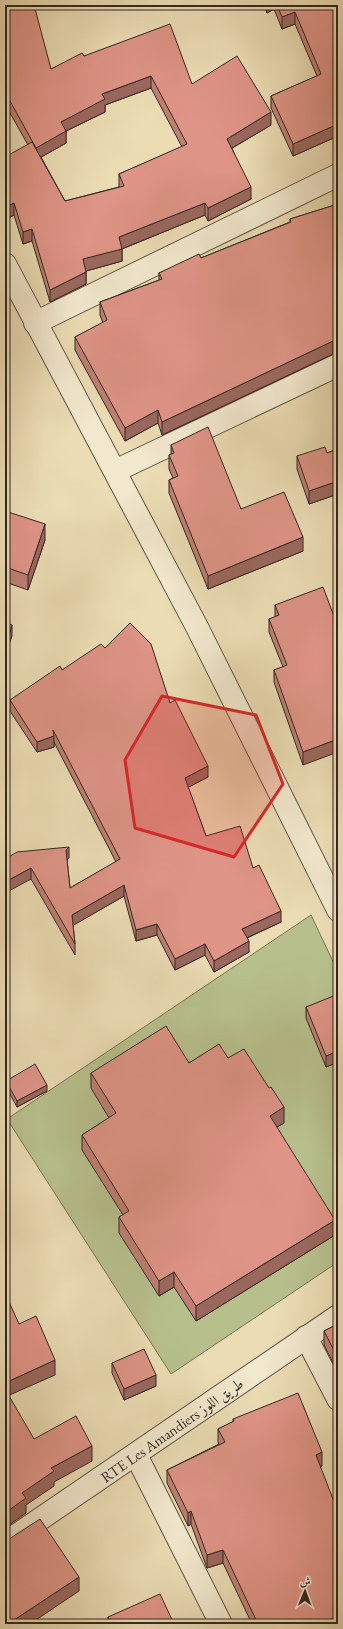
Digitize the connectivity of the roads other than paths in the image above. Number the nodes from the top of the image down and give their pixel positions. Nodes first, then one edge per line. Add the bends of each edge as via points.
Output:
1 (338, 175) edge
2 (5, 264) edge
3 (35, 323) junction
4 (338, 365) edge
5 (115, 471) junction
6 (338, 910) edge
7 (338, 1316) edge
8 (306, 1337) junction
9 (338, 1399) edge
10 (136, 1455) junction
11 (5, 1543) edge
12 (222, 1624) edge

1 - 3 street
2 - 3 street
3 - 5 street
4 - 5 street
5 - 6 street
7 - 8 street, RTE Les Amandiers طريق اللوز
8 - 9 street
8 - 10 street, RTE Les Amandiers طريق اللوز
10 - 11 street, RTE Les Amandiers طريق اللوز
10 - 12 street

